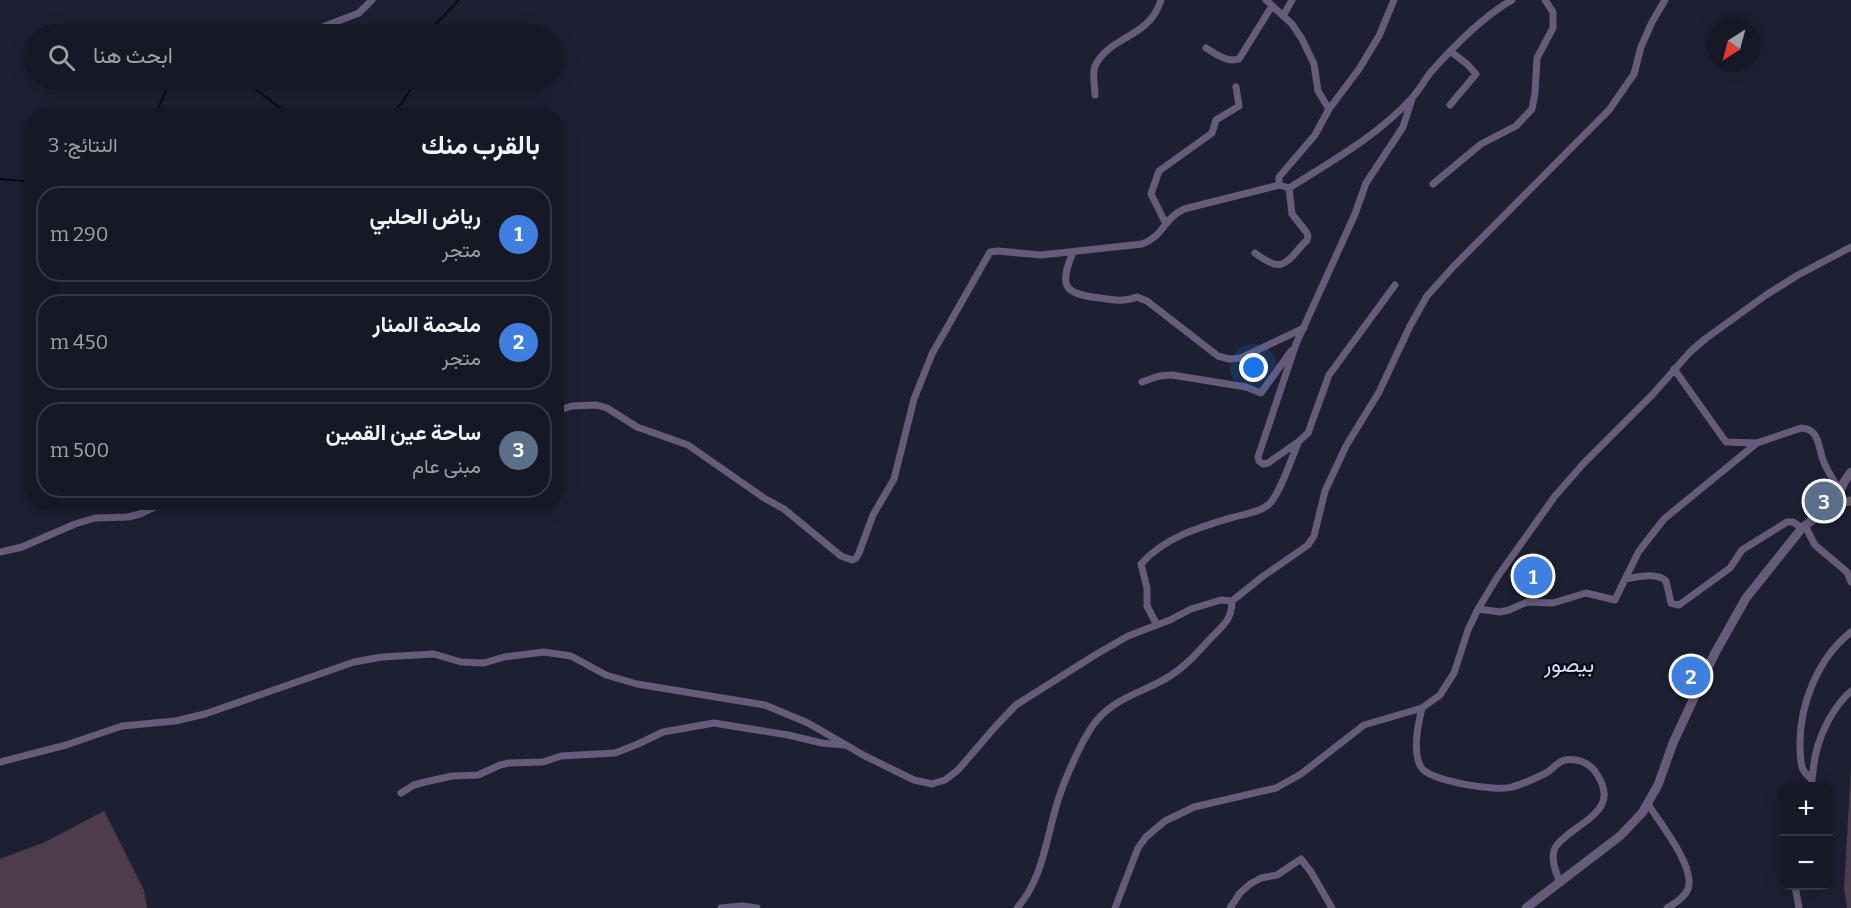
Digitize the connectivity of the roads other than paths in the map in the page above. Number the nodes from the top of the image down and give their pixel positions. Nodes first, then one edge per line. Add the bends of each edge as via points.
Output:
1 (372, 0) edge
2 (1161, 0) edge
3 (1266, 0) edge
4 (1292, 0) edge
5 (1394, 0) edge
6 (1512, 0) edge
7 (1545, 0) edge
8 (1665, 0) edge
9 (1272, 6) junction
10 (1283, 16) junction
11 (330, 24) edge
12 (1206, 48) dead end
13 (1450, 51) junction
14 (1236, 87) dead end
15 (1095, 95) dead end
16 (1412, 99) junction
17 (1450, 105) dead end
18 (1329, 109) junction
19 (1433, 184) dead end
20 (1279, 185) junction
21 (1289, 188) junction
22 (1166, 224) junction
23 (1851, 246) edge
24 (1072, 252) junction
25 (1255, 253) dead end
26 (1395, 285) dead end
27 (1304, 328) junction
28 (1296, 344) junction
29 (1674, 369) junction
30 (1142, 382) dead end
31 (564, 408) edge
32 (1298, 442) junction
33 (1756, 443) junction
34 (1851, 472) edge
35 (1840, 490) junction
36 (1851, 501) edge
37 (1835, 503) junction
38 (148, 510) edge
39 (1804, 527) junction
40 (0, 552) edge
41 (1625, 579) junction
42 (1851, 582) edge
43 (1232, 601) junction
44 (1478, 609) junction
45 (1157, 625) junction
46 (1851, 632) edge
47 (1851, 692) edge
48 (1422, 708) junction
49 (846, 745) junction
50 (0, 762) edge
51 (1810, 782) edge
52 (1811, 782) edge
53 (401, 793) dead end
54 (1648, 804) junction
55 (1560, 882) junction
56 (1796, 890) edge
57 (721, 908) edge
58 (757, 908) edge
59 (1017, 908) edge
60 (1115, 908) edge
61 (1230, 908) edge
62 (1332, 908) edge
63 (1526, 908) edge
64 (1667, 908) edge
65 (1799, 908) edge

1 - 11 street via 359,13
2 - 15 street via 1149,22 1108,48 1094,68
3 - 9 street
4 - 10 street
5 - 18 street via 1372,49
6 - 13 street
7 - 19 street via 1553,12 1553,28 1537,58 1532,109 1516,126 1481,144
8 - 43 street via 1641,47 1634,74 1609,110 1427,296 1379,393 1346,446 1325,491 1314,536 1308,545
9 - 10 street
9 - 12 street via 1239,59 1226,60
10 - 18 street via 1310,53 1318,91
13 - 16 street
13 - 17 street via 1476,74
14 - 22 street via 1239,106 1216,120 1212,133 1159,171 1152,194
16 - 21 street via 1360,143
16 - 27 street via 1403,127 1366,183
18 - 20 street via 1315,135 1278,177
20 - 21 street
20 - 22 street via 1184,209 1173,214
21 - 25 street via 1292,214 1307,240 1281,265 1274,266
22 - 24 street via 1154,238 1142,244
23 - 29 street via 1753,303 1705,339
24 - 27 street via 1064,275 1067,286 1076,294 1147,301 1218,356 1241,358
24 - 31 street via 990,252 932,354 914,399 894,479 852,560 841,556 784,509 688,445 637,427 597,405
26 - 32 street via 1329,375 1308,433
27 - 28 street
28 - 30 street via 1261,393 1172,375
28 - 32 street via 1259,461 1268,463
29 - 33 street via 1724,441
29 - 44 street via 1555,496
32 - 45 street via 1268,506 1178,536 1141,564 1148,588 1147,606
33 - 35 street via 1796,429 1810,430 1818,439 1824,462
33 - 41 street via 1664,519 1639,551
34 - 35 street
35 - 37 street
36 - 37 street
37 - 39 street
38 - 40 street via 128,517 95,518
39 - 41 street via 1787,522 1742,550 1730,568 1679,605 1671,603 1660,576
39 - 42 street via 1815,545 1847,572
39 - 54 street via 1746,598 1725,632
41 - 44 street via 1615,600 1586,593 1553,603 1527,602 1504,612
43 - 45 street via 1204,605
43 - 59 street via 1232,614 1191,660 1172,675 1110,707 1091,727 1057,804 1041,864
44 - 48 street via 1450,681 1440,695
45 - 49 street via 1128,636 1016,705 945,780 932,784 914,780
46 - 51 street via 1823,664 1807,699 1800,736 1801,768
47 - 52 street via 1839,704 1820,738
48 - 55 street via 1416,746 1420,766 1430,775 1502,789 1542,775 1565,760 1583,762 1593,770 1602,787 1603,802 1599,810 1555,848 1553,857
48 - 60 street via 1364,726 1276,788 1194,807 1165,821 1138,848
49 - 50 street via 765,705 637,684 606,675 571,656 544,652 472,663 434,654 354,662 205,714 122,726
49 - 53 street via 714,723 663,732 615,753 509,763 478,775 452,776 414,785
54 - 55 street via 1628,829
54 - 64 street via 1689,876 1689,888
55 - 63 street
56 - 65 street
57 - 58 street
61 - 62 street via 1250,884 1277,875 1301,859

